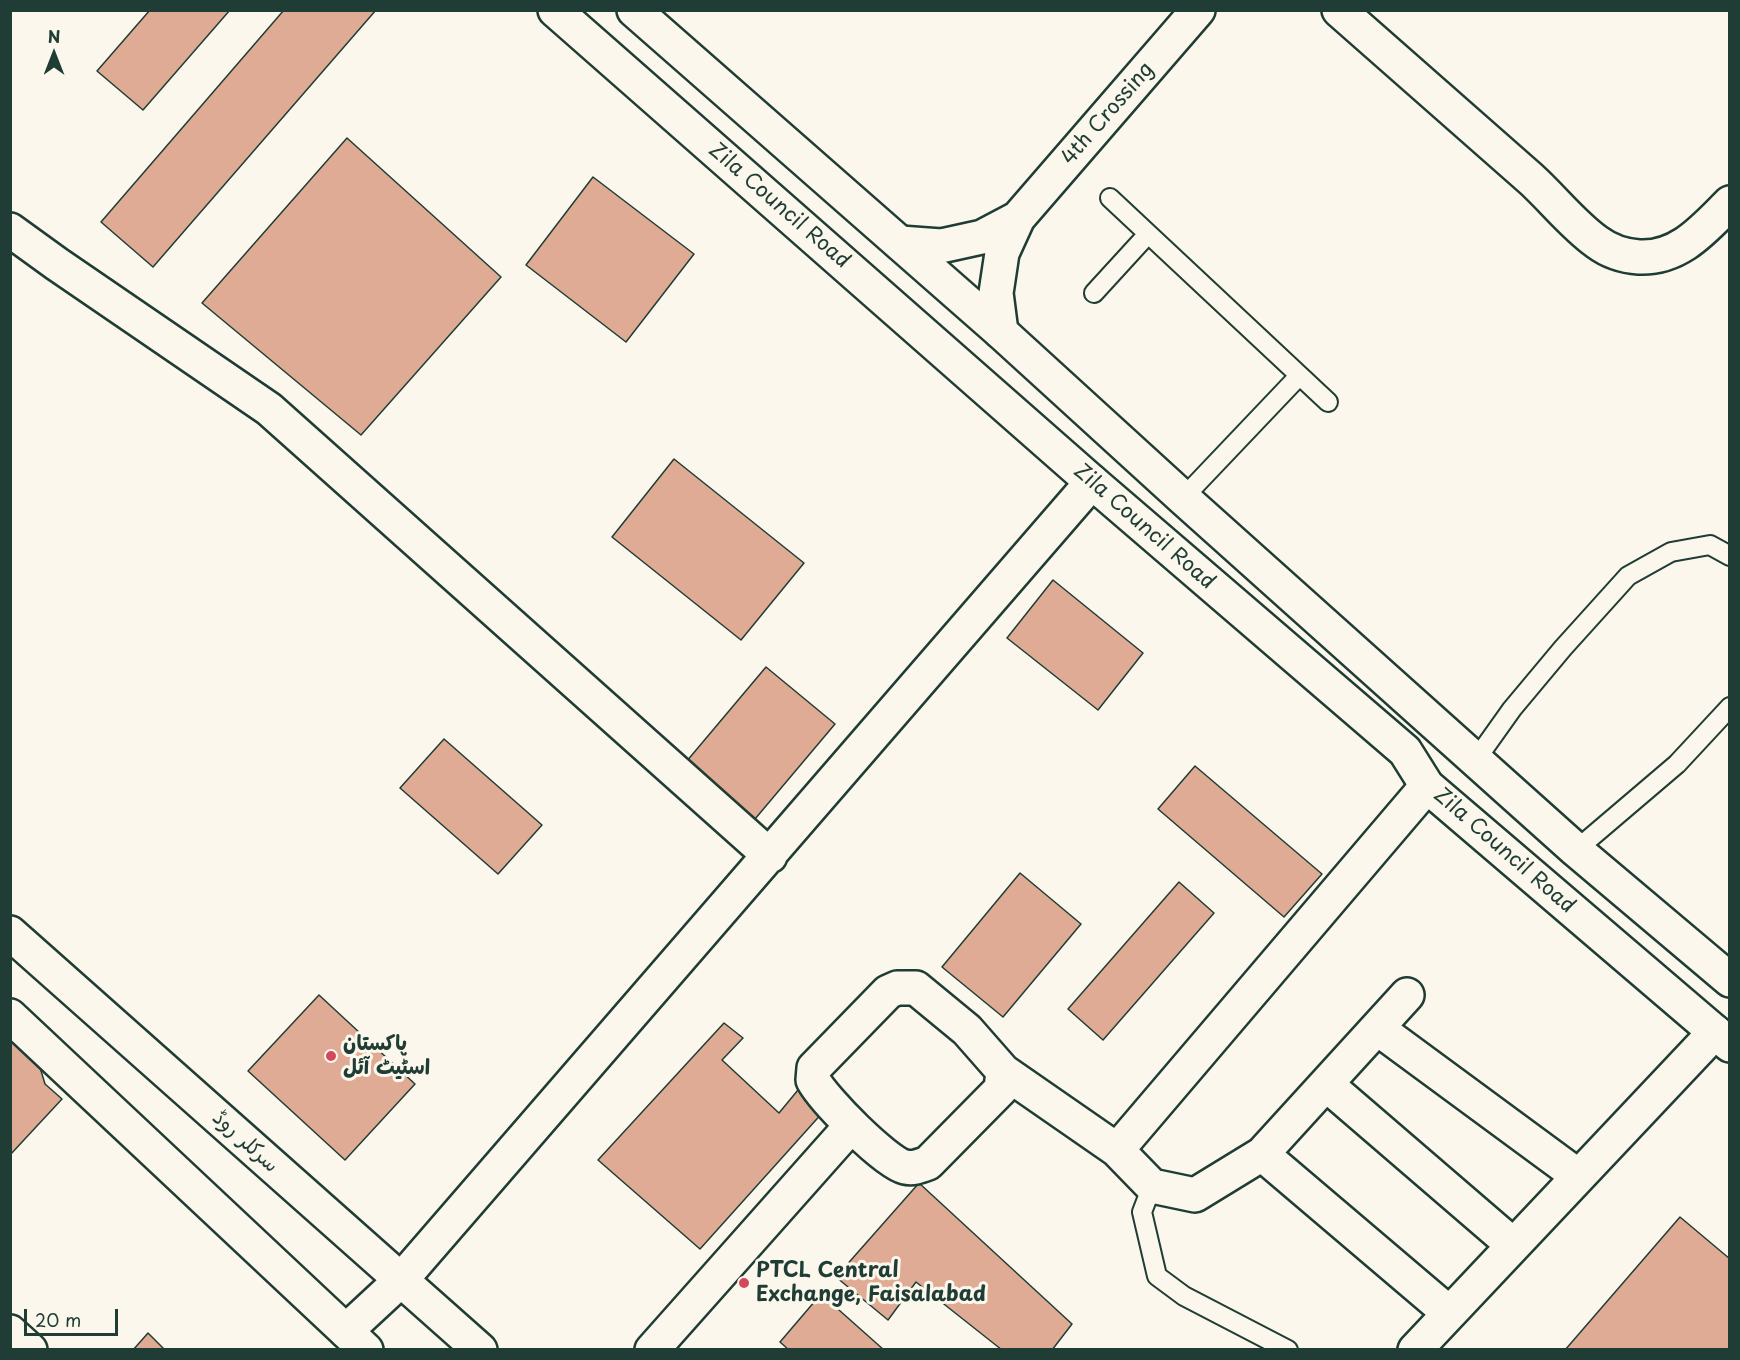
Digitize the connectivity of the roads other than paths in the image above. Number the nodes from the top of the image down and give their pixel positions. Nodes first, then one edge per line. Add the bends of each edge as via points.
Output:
1 (555, 10) edge
2 (634, 10) edge
3 (1198, 10) edge
4 (1339, 10) edge
5 (1110, 198) dead end
6 (1730, 203) edge
7 (1018, 218) junction
8 (10, 230) edge
9 (1148, 234) junction
10 (900, 243) junction
11 (1095, 293) dead end
12 (1001, 332) junction
13 (1299, 376) junction
14 (1328, 402) dead end
15 (1092, 482) junction
16 (1183, 498) junction
17 (1730, 556) edge
18 (1730, 707) edge
19 (1475, 761) junction
20 (1427, 786) junction
21 (1576, 850) junction
22 (771, 856) junction
23 (10, 933) edge
24 (1730, 980) edge
25 (1407, 996) dead end
26 (10, 1016) edge
27 (1377, 1028) junction
28 (1722, 1039) edge
29 (1003, 1071) junction
30 (1326, 1084) junction
31 (851, 1126) junction
32 (1117, 1150) junction
33 (1262, 1154) junction
34 (1578, 1176) junction
35 (1152, 1186) junction
36 (1513, 1245) junction
37 (401, 1280) junction
38 (1449, 1312) junction
39 (10, 1332) edge
40 (356, 1340) edge
41 (30, 1350) edge
42 (480, 1350) edge
43 (652, 1350) edge
44 (1288, 1350) edge
45 (1415, 1350) edge

1 - 15 street, Zila Council Road
2 - 10 street
3 - 7 street, 4th Crossing
4 - 6 street via 1549,195 1588,236 1617,253 1639,257 1674,251 1695,238
5 - 9 lane
7 - 10 street, 4th Crossing via 982,237 941,246
7 - 12 street, 4th Crossing via 1002,254 996,293
8 - 22 street via 269,409
9 - 11 lane
9 - 13 lane
10 - 12 street
12 - 16 street
13 - 14 lane
13 - 16 lane
15 - 20 street, Zila Council Road via 1405,751
15 - 22 street
16 - 19 street
17 - 19 lane via 1710,545 1671,552 1628,576 1519,700
18 - 21 lane via 1677,764
19 - 21 street
20 - 28 street, Zila Council Road
20 - 32 street
21 - 24 street
22 - 37 street
23 - 37 street, سرکلر روڈ
25 - 27 street
26 - 40 street
27 - 30 street
27 - 34 street
28 - 34 street
29 - 31 street via 1001,1089 928,1163 917,1167 898,1164
29 - 31 street via 967,1030 916,988 897,988 888,992 814,1068 816,1085
29 - 32 street
30 - 33 street
30 - 36 street
31 - 43 street
32 - 35 street
33 - 35 street via 1195,1195
33 - 38 street
34 - 36 street
35 - 44 lane via 1142,1212 1157,1276 1184,1296
36 - 38 street
37 - 40 street
37 - 42 street, سرکلر روڈ
38 - 45 street
39 - 41 street

